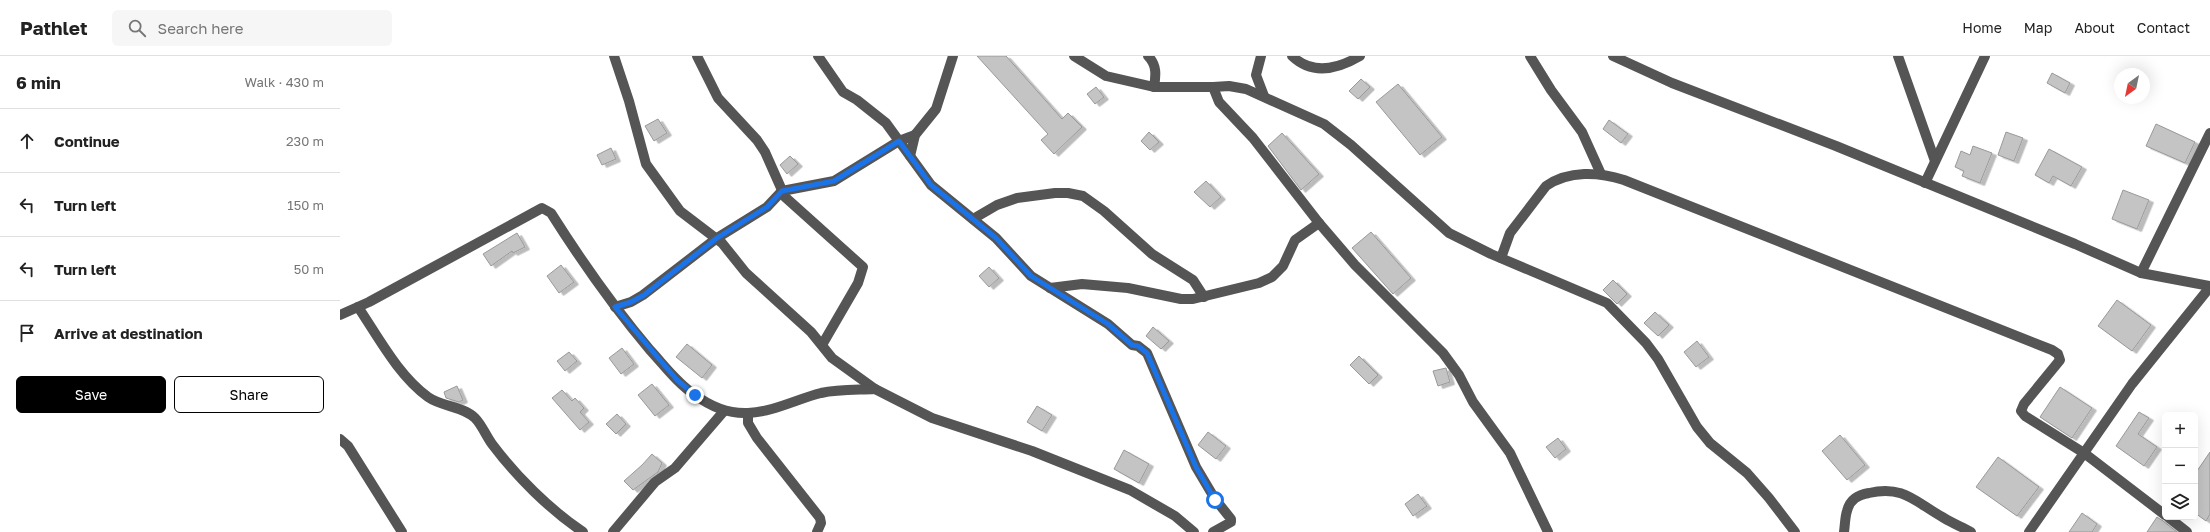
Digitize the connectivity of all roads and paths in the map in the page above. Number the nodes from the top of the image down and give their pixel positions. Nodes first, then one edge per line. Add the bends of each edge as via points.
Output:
1 (614, 56) edge
2 (697, 56) edge
3 (818, 56) edge
4 (953, 56) edge
5 (1074, 56) edge
6 (1148, 56) edge
7 (1261, 56) edge
8 (1292, 56) edge
9 (1360, 56) edge
10 (1530, 56) edge
11 (1613, 56) edge
12 (1898, 56) edge
13 (1985, 56) edge
14 (1154, 87) junction
15 (1213, 87) junction
16 (1264, 96) junction
17 (2210, 133) edge
18 (915, 135) junction
19 (899, 141) junction
20 (910, 156) junction
21 (1935, 161) junction
22 (1601, 174) junction
23 (1925, 183) junction
24 (782, 191) junction
25 (973, 219) junction
26 (1320, 224) junction
27 (717, 238) junction
28 (1501, 258) junction
29 (2141, 273) junction
30 (2210, 287) edge
31 (1050, 288) junction
32 (1204, 297) junction
33 (358, 307) junction
34 (615, 307) junction
35 (340, 315) edge
36 (822, 345) junction
37 (875, 389) junction
38 (724, 411) junction
39 (748, 413) junction
40 (340, 439) edge
41 (2084, 453) junction
42 (2162, 513) edge
43 (2172, 520) edge
44 (402, 532) edge
45 (583, 532) edge
46 (613, 532) edge
47 (817, 532) edge
48 (1194, 532) edge
49 (1214, 532) edge
50 (1548, 532) edge
51 (1795, 532) edge
52 (1844, 532) edge
53 (1971, 532) edge
54 (2029, 532) edge
55 (2187, 532) edge

1 - 27 street via 646,164 680,211
2 - 24 street via 718,98 765,152
3 - 19 street via 843,92 886,123
4 - 18 street via 936,109
5 - 14 street via 1106,76
6 - 14 street via 1153,61 1156,76
7 - 16 street via 1256,75
8 - 9 street via 1305,65 1325,69 1342,66
10 - 22 street via 1582,132
11 - 23 street
12 - 21 street
13 - 21 street
14 - 15 street
15 - 16 street via 1246,89
15 - 26 street via 1219,102 1253,138
16 - 28 street via 1324,124 1449,233
17 - 29 street
18 - 19 street
18 - 20 street
19 - 20 street
19 - 24 street via 834,181
20 - 25 street via 931,185
21 - 23 street
22 - 28 street via 1566,176 1546,186 1510,233
22 - 41 street via 1624,180 1772,237 2052,350 2058,354 2060,360 2024,404 2022,411 2025,416
23 - 29 street
24 - 27 street via 767,207
24 - 36 street via 863,267 858,283
25 - 31 street via 996,238 1031,276
25 - 32 street via 997,205 1017,198 1061,193 1083,196 1104,211 1152,254 1193,280
26 - 32 street via 1295,240 1283,266 1272,277 1260,283
26 - 50 street via 1369,281 1432,340 1459,375 1473,402 1510,453
27 - 34 street via 644,295
27 - 36 street via 746,273
28 - 51 street via 1594,296 1618,311 1658,359 1697,427 1710,443 1747,473
29 - 30 street
30 - 41 street via 2132,384
31 - 32 street via 1082,284 1128,288 1181,300
31 - 49 street via 1108,324 1132,345 1147,353 1196,467 1215,500 1231,519 1228,526
33 - 34 street via 542,208 551,213 587,270
33 - 35 street
33 - 45 street via 416,388 442,405 465,411 475,418 492,444 528,484
34 - 38 street via 677,380 695,395
36 - 37 street via 838,364
37 - 39 street via 822,393 775,408
37 - 48 street via 932,418 1032,452 1130,490 1175,516
38 - 39 street
38 - 46 street via 675,468 655,482
39 - 47 street via 748,423 757,438 820,518 821,523
40 - 44 street via 348,446
41 - 42 street
41 - 54 street
43 - 55 street
52 - 53 street via 1850,503 1858,495 1896,490 1911,496 1943,518

